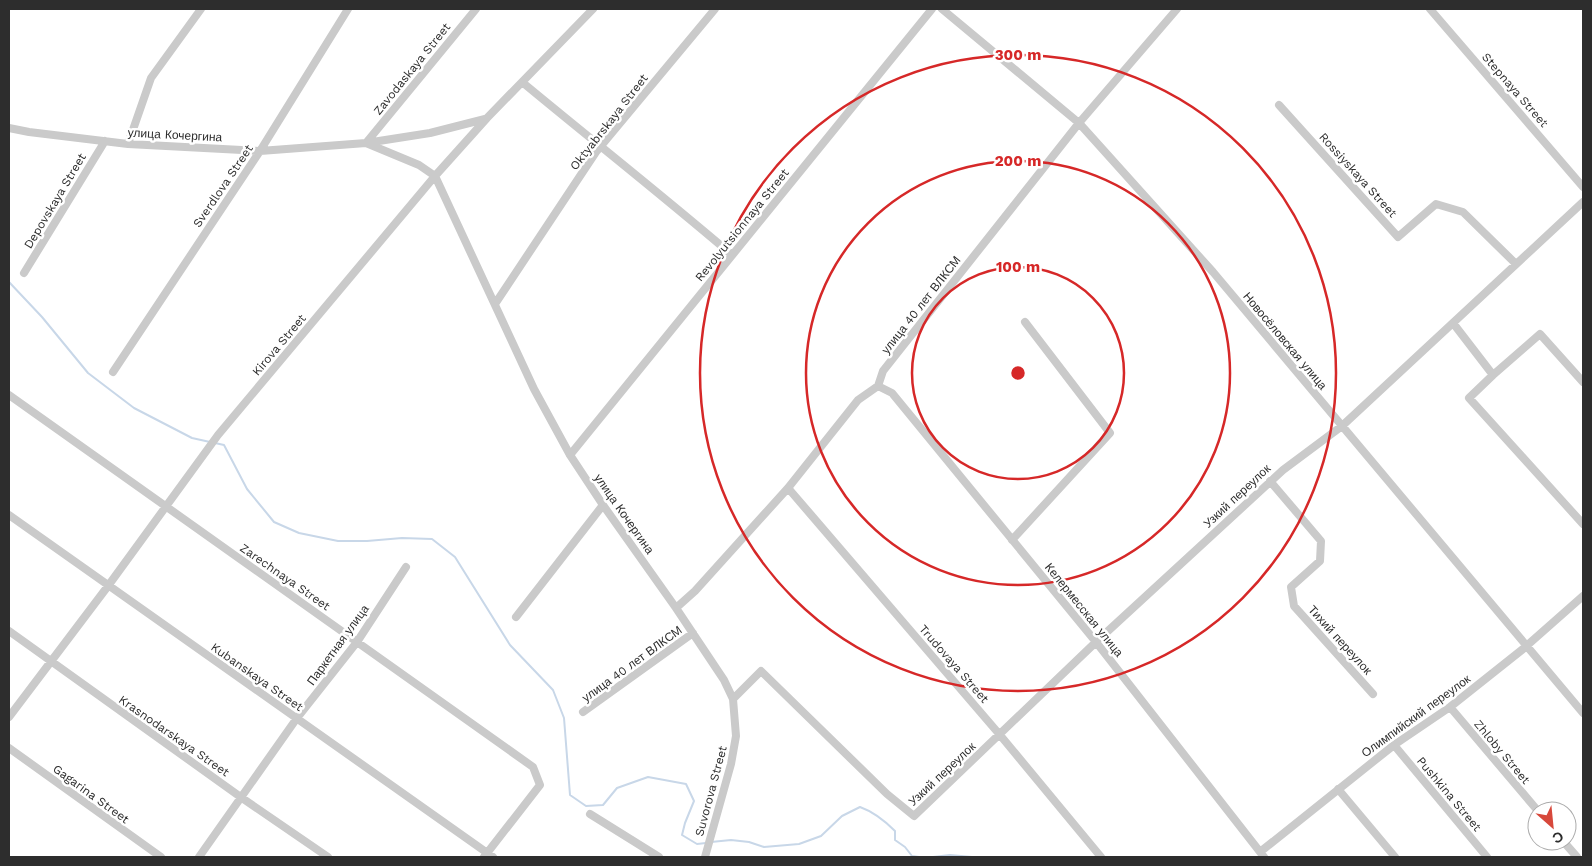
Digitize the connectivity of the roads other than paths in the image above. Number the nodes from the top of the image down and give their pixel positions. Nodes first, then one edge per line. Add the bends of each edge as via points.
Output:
1 (201, 9) edge
2 (348, 9) edge
3 (476, 9) edge
4 (593, 9) edge
5 (715, 9) edge
6 (932, 9) edge
7 (942, 9) edge
8 (1177, 9) edge
9 (1430, 9) edge
10 (522, 82) junction
11 (1279, 105) dead end
12 (487, 118) junction
13 (1079, 123) junction
14 (10, 130) edge
15 (105, 141) junction
16 (366, 143) junction
17 (128, 144) junction
18 (600, 147) junction
19 (260, 151) junction
20 (435, 176) junction
21 (1583, 187) edge
22 (1583, 202) edge
23 (732, 255) junction
24 (1516, 264) junction
25 (24, 273) dead end
26 (496, 304) junction
27 (1025, 322) dead end
28 (1453, 323) junction
29 (113, 372) dead end
30 (1493, 375) junction
31 (1583, 382) edge
32 (878, 386) junction
33 (9, 395) edge
34 (1342, 426) junction
35 (570, 455) junction
36 (1270, 481) junction
37 (788, 488) junction
38 (166, 506) junction
39 (603, 506) junction
40 (9, 515) edge
41 (1583, 524) edge
42 (1012, 540) junction
43 (406, 567) dead end
44 (108, 586) junction
45 (1583, 596) edge
46 (676, 608) junction
47 (516, 616) dead end
48 (9, 631) edge
49 (693, 633) junction
50 (356, 642) junction
51 (1096, 642) junction
52 (1527, 646) junction
53 (51, 662) junction
54 (1373, 694) dead end
55 (733, 700) junction
56 (1450, 707) junction
57 (583, 712) dead end
58 (1583, 713) edge
59 (9, 717) edge
60 (297, 718) junction
61 (1000, 735) junction
62 (1394, 745) junction
63 (9, 748) edge
64 (1338, 789) junction
65 (242, 798) junction
66 (1530, 801) edge
67 (590, 814) dead end
68 (1262, 854) edge
69 (488, 856) edge
70 (161, 857) edge
71 (200, 857) edge
72 (328, 857) edge
73 (659, 857) edge
74 (705, 857) edge
75 (1101, 857) edge
76 (1395, 857) edge
77 (1487, 857) edge

1 - 17 street via 151,78
2 - 19 street, Sverdlova Street
3 - 16 street, Zavodaskaya Street
4 - 10 street, Kirova Street
5 - 18 street, Oktyabrskaya Street
6 - 23 street, Revolyutsionnaya Street
7 - 13 street, Новосёловская улица
8 - 13 street, улица 40 лет ВЛКСМ
9 - 21 street, Stepnaya Street
10 - 12 street, Kirova Street
10 - 18 street
11 - 24 street, Rossiyskaya Street via 1398,237 1436,204 1463,212
12 - 16 street, улица Кочергина via 440,131
12 - 20 street, Kirova Street
13 - 32 street, улица 40 лет ВЛКСМ via 884,371
13 - 34 street, Новосёловская улица via 1213,272
14 - 15 street, улица Кочергина
15 - 17 street, улица Кочергина
15 - 25 street, Depovskaya Street
16 - 19 street, улица Кочергина
16 - 20 street, улица Кочергина via 419,165
17 - 19 street, улица Кочергина
18 - 23 street
18 - 26 street, Oktyabrskaya Street
19 - 29 street, Sverdlova Street
20 - 26 street, улица Кочергина
20 - 38 street, Kirova Street via 218,435
22 - 24 street, Узкий переулок
23 - 35 street, Revolyutsionnaya Street
24 - 28 street, Узкий переулок
26 - 35 street, улица Кочергина via 534,389
27 - 42 street via 1110,433
28 - 30 street
28 - 34 street, Узкий переулок
30 - 31 street via 1540,334
30 - 41 street via 1469,398
32 - 37 street, улица 40 лет ВЛКСМ via 858,400
32 - 42 street, Келермесская улица via 892,393
33 - 38 street, Zarechnaya Street
34 - 36 street, Узкий переулок
34 - 52 street, Новосёловская улица
35 - 39 street, улица Кочергина
36 - 51 street, Узкий переулок
36 - 54 street, Тихий переулок via 1321,541 1320,561 1290,587 1294,606
37 - 46 street, улица 40 лет ВЛКСМ
37 - 61 street, Trudovaya Street
38 - 44 street, Kirova Street
38 - 50 street, Zarechnaya Street
39 - 46 street, улица Кочергина
39 - 47 street
40 - 44 street, Kubanskaya Street
42 - 51 street, Келермесская улица
43 - 50 street, Паркетная улица
44 - 53 street, Kirova Street
44 - 60 street, Kubanskaya Street
45 - 52 street, Олимпийский переулок
46 - 49 street, улица Кочергина
48 - 53 street, Krasnodarskaya Street
49 - 55 street, улица Кочергина via 724,680
49 - 57 street, улица 40 лет ВЛКСМ
50 - 60 street, Паркетная улица
50 - 69 street, Zarechnaya Street via 533,768 540,785
51 - 61 street, Узкий переулок
51 - 68 street, Келермесская улица
52 - 56 street, Олимпийский переулок
52 - 58 street, Новосёловская улица
53 - 59 street, Kirova Street
53 - 65 street, Krasnodarskaya Street
55 - 61 street, Узкий переулок via 761,672 914,816
55 - 74 street, Suvorova Street via 736,736
56 - 62 street, Олимпийский переулок
56 - 66 street, Zhloby Street
60 - 65 street, Паркетная улица
60 - 69 street, Kubanskaya Street
61 - 75 street, Trudovaya Street
62 - 64 street, Олимпийский переулок
62 - 77 street, Pushkina Street
63 - 70 street, Gagarina Street
64 - 68 street, Олимпийский переулок
64 - 76 street
65 - 71 street, Паркетная улица
65 - 72 street, Krasnodarskaya Street
67 - 73 street

